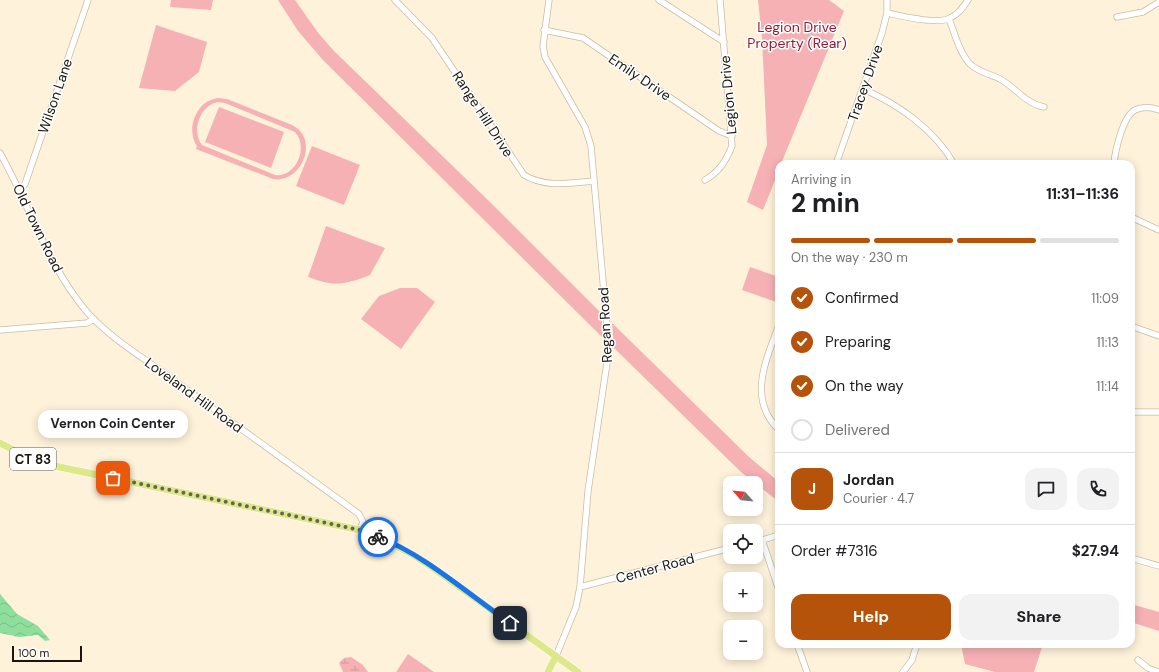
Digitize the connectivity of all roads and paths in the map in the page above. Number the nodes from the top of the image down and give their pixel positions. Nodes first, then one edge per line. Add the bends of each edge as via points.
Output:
1 (88, 0) edge
2 (395, 0) edge
3 (549, 0) edge
4 (659, 0) edge
5 (720, 0) edge
6 (887, 0) edge
7 (968, 0) edge
8 (1159, 2) edge
9 (887, 13) junction
10 (1117, 17) dead end
11 (949, 19) junction
12 (544, 30) junction
13 (724, 42) junction
14 (863, 89) junction
15 (1044, 107) dead end
16 (1159, 110) edge
17 (732, 136) junction
18 (0, 153) edge
19 (837, 160) edge
20 (951, 160) edge
21 (1115, 160) edge
22 (705, 180) dead end
23 (594, 181) junction
24 (20, 191) junction
25 (1135, 219) edge
26 (1159, 230) edge
27 (94, 319) junction
28 (1135, 327) edge
29 (0, 330) edge
30 (775, 336) edge
31 (1159, 336) edge
32 (1135, 412) edge
33 (1159, 412) edge
34 (775, 427) edge
35 (0, 443) edge
36 (360, 530) junction
37 (775, 536) edge
38 (763, 540) edge
39 (723, 550) edge
40 (763, 551) edge
41 (1135, 559) edge
42 (1159, 566) edge
43 (775, 580) edge
44 (580, 587) junction
45 (798, 648) edge
46 (916, 648) edge
47 (556, 656) junction
48 (1138, 660) dead end
49 (548, 672) edge
50 (578, 672) edge
51 (807, 672) edge
52 (903, 672) edge
53 (1158, 672) edge

1 - 24 street, Wilson Lane via 25,184
2 - 23 street, Range Hill Drive via 432,38 524,175 546,184
3 - 12 street, Regan Road
4 - 13 street
5 - 13 street, Legion Drive
6 - 9 street, Tracey Drive
7 - 11 street via 959,12
8 - 10 street via 1143,12
9 - 11 street via 930,20
9 - 14 street, Tracey Drive
11 - 15 street via 964,56 971,65 980,72 1000,79 1031,102
12 - 17 street, Emily Drive via 583,38 719,131
12 - 23 street, Regan Road via 545,57 588,134
13 - 17 street, Legion Drive
14 - 19 street, Tracey Drive
14 - 20 street via 893,104 915,120 936,140
16 - 21 street via 1149,107 1134,110 1120,136
17 - 22 street, Legion Drive via 732,146 726,159 714,174
18 - 24 street, Old Town Road
23 - 44 street, Regan Road via 609,349 588,491
24 - 27 street, Old Town Road via 48,254
25 - 26 street
27 - 29 street via 86,323
27 - 36 street, Loveland Hill Road via 359,514 363,522
28 - 31 street
30 - 34 street via 760,384 763,406
32 - 33 street
35 - 36 main road, CT 83 via 29,458 63,468
36 - 47 main road, CT 83 via 383,538 407,551
37 - 38 street
39 - 44 street, Center Road
40 - 43 street
41 - 42 street
44 - 47 street, Regan Road via 576,607
45 - 51 street
46 - 52 street via 912,660
47 - 49 main road
47 - 50 main road, CT 83
48 - 53 street

